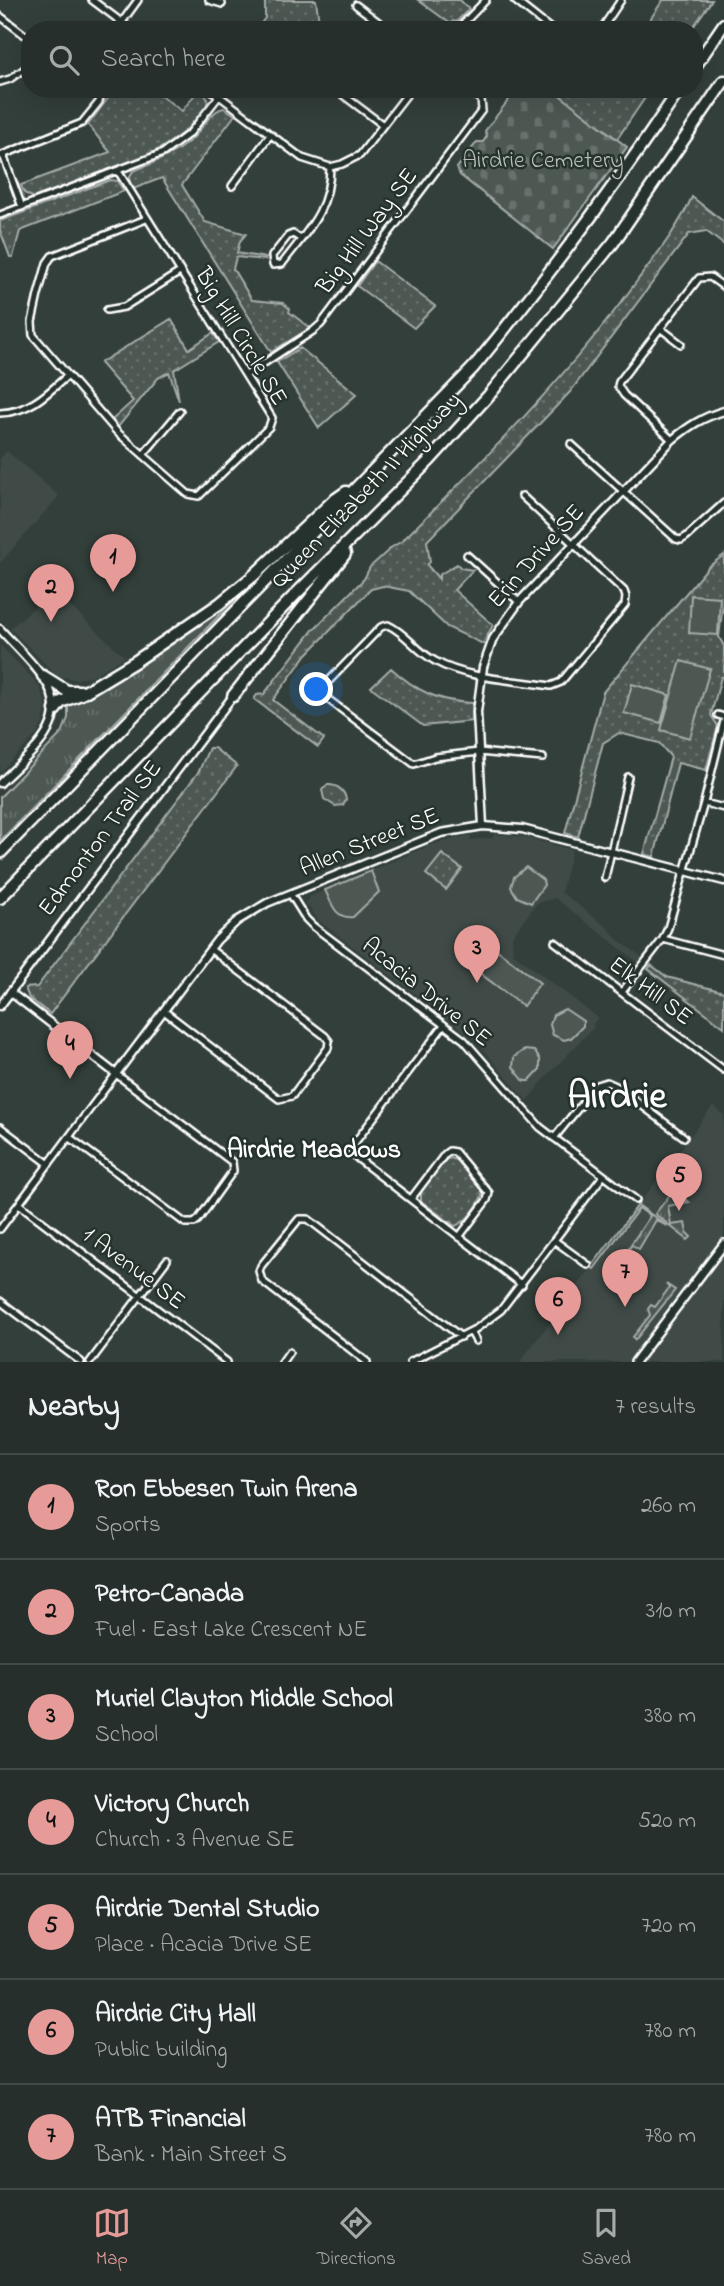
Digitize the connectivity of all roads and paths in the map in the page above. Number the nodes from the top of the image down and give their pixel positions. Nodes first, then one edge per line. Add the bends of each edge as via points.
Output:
1 (92, 0) edge
2 (138, 0) edge
3 (209, 0) edge
4 (486, 0) edge
5 (514, 0) edge
6 (621, 0) edge
7 (222, 4) dead end
8 (356, 5) dead end
9 (0, 16) edge
10 (121, 21) edge
11 (123, 21) edge
12 (377, 21) edge
13 (466, 21) edge
14 (541, 21) edge
15 (607, 21) edge
16 (724, 24) edge
17 (21, 32) edge
18 (703, 55) edge
19 (21, 71) edge
20 (724, 81) edge
21 (0, 82) edge
22 (724, 93) edge
23 (100, 98) edge
24 (218, 98) edge
25 (222, 98) edge
26 (347, 98) edge
27 (404, 98) edge
28 (479, 98) edge
29 (674, 98) edge
30 (383, 125) junction
31 (270, 135) junction
32 (678, 150) junction
33 (2, 156) edge
34 (330, 167) junction
35 (118, 171) junction
36 (232, 186) dead end
37 (22, 207) junction
38 (0, 215) edge
39 (146, 219) junction
40 (301, 239) junction
41 (180, 272) junction
42 (724, 287) edge
43 (107, 310) dead end
44 (660, 328) junction
45 (681, 344) dead end
46 (246, 375) junction
47 (66, 376) junction
48 (180, 411) dead end
49 (724, 412) edge
50 (0, 413) edge
51 (672, 440) junction
52 (571, 444) dead end
53 (143, 455) junction
54 (364, 480) junction
55 (624, 492) junction
56 (522, 496) dead end
57 (724, 503) edge
58 (371, 520) junction
59 (574, 544) junction
60 (467, 555) dead end
61 (519, 602) junction
62 (0, 629) edge
63 (481, 675) junction
64 (43, 676) junction
65 (97, 685) junction
66 (233, 696) joint
67 (55, 710) junction
68 (722, 718) edge
69 (479, 752) junction
70 (543, 758) dead end
71 (628, 778) dead end
72 (0, 783) edge
73 (704, 803) junction
74 (724, 808) edge
75 (483, 825) junction
76 (610, 851) junction
77 (0, 853) edge
78 (685, 871) junction
79 (605, 878) dead end
80 (724, 881) edge
81 (291, 895) junction
82 (0, 898) edge
83 (663, 939) junction
84 (555, 942) dead end
85 (211, 949) junction
86 (724, 956) edge
87 (10, 992) junction
88 (622, 992) junction
89 (0, 1006) edge
90 (164, 1011) junction
91 (444, 1025) junction
92 (724, 1070) edge
93 (116, 1074) junction
94 (0, 1127) edge
95 (69, 1137) junction
96 (554, 1138) junction
97 (684, 1138) dead end
98 (49, 1164) junction
99 (603, 1176) junction
100 (411, 1199) junction
101 (636, 1200) dead end
102 (19, 1204) junction
103 (0, 1229) edge
104 (459, 1237) junction
105 (555, 1241) junction
106 (724, 1244) edge
107 (167, 1260) dead end
108 (588, 1265) dead end
109 (522, 1285) junction
110 (140, 1296) junction
111 (0, 1301) edge
112 (471, 1332) junction
113 (461, 1337) junction
114 (476, 1342) dead end
115 (289, 1352) dead end
116 (81, 1362) edge
117 (90, 1362) edge
118 (227, 1362) edge
119 (282, 1362) edge
120 (367, 1362) edge
121 (410, 1362) edge
122 (635, 1362) edge

1 - 10 street
2 - 11 street
3 - 7 street
4 - 13 street
5 - 14 street
6 - 15 street
8 - 12 street
9 - 17 street
16 - 18 highway
19 - 21 street
20 - 32 highway, Queen Elizabeth II Highway
22 - 32 highway
23 - 33 street via 82,123
24 - 35 street via 202,121 174,146
25 - 31 street
26 - 30 street
27 - 30 street
28 - 46 street, Big Hill Way SE via 482,110 321,324
29 - 54 highway, Queen Elizabeth II Highway via 534,295 473,368
30 - 34 street via 360,155
31 - 34 street via 302,158
31 - 36 street
32 - 58 highway, Queen Elizabeth II Highway via 551,322 447,442
33 - 37 street
34 - 40 street via 324,206
35 - 37 street
35 - 39 street, Big Hill Circle SE
37 - 38 street
39 - 41 street, Big Hill Circle SE
39 - 47 street, Big Hill Circle SE via 57,253 47,263 31,331
40 - 40 street via 288,236 272,256 273,265 282,264
41 - 43 street via 124,307
41 - 46 street, Big Hill Circle SE
42 - 44 street via 710,277 699,278
44 - 45 street
44 - 51 street via 618,386
46 - 53 street, Big Hill Circle SE via 270,415 270,425 203,494 188,494
47 - 50 street via 31,406
47 - 53 street, Big Hill Circle SE
48 - 53 street
49 - 51 street, Erin Drive SE via 689,426
51 - 55 street, Erin Drive SE
52 - 55 street
54 - 65 highway via 333,501 219,604
54 - 77 highway, Queen Elizabeth II Highway
55 - 57 street via 670,536 681,540
55 - 59 street, Erin Drive SE
56 - 59 street
58 - 66 highway
58 - 82 highway, Queen Elizabeth II Highway
59 - 61 street, Erin Drive SE
59 - 63 street via 624,591 625,605 558,685
60 - 61 street
61 - 63 street, Erin Drive SE via 493,639
62 - 64 street
63 - 69 street, Erin Drive SE
63 - 69 street via 433,660 388,625 324,687 329,700 410,762
64 - 65 highway via 73,692
64 - 67 street
65 - 67 highway via 61,702
66 - 87 street, Edmonton Trail SE
67 - 72 street via 42,741
68 - 73 street
69 - 70 street
69 - 75 street, Erin Drive SE
71 - 76 street
73 - 74 street
73 - 78 street
75 - 76 street, Allen Street SE via 522,829
75 - 81 street, Allen Street SE via 419,841
76 - 78 street, Allen Street SE
76 - 79 street
78 - 80 street, Allen Street SE
78 - 83 street
81 - 85 street, Allen Street SE via 251,911
81 - 91 street, Acacia Drive SE via 313,926
83 - 86 street
83 - 88 street
84 - 88 street, Elk Hill SE
85 - 90 street, Allen Street SE
85 - 90 street via 329,1041 292,1096 279,1099
87 - 89 street, Edmonton Trail SE
87 - 93 street
88 - 92 street, Elk Hill SE
90 - 93 street, Allen Street SE
91 - 96 street, Acacia Drive SE via 472,1047 531,1119
91 - 100 street via 351,1150
93 - 95 street
93 - 95 street via 232,1162 232,1174 198,1220 190,1224 181,1221
94 - 98 street
95 - 98 street
96 - 97 street via 597,1085 607,1082
96 - 99 street, Acacia Drive SE
98 - 102 street
99 - 101 street, Acacia Drive SE
99 - 105 street
100 - 104 street
100 - 104 street via 444,1154 455,1153 489,1193
102 - 103 street
102 - 110 street, 1 Avenue SE
104 - 109 street
105 - 108 street
105 - 109 street
106 - 122 main road
107 - 110 street
109 - 112 street via 501,1310
110 - 117 street
110 - 118 street, 1 Avenue SE
111 - 116 street
112 - 113 street
112 - 114 street
113 - 120 street via 308,1219 299,1219 261,1266 262,1281
113 - 121 street
115 - 119 street

